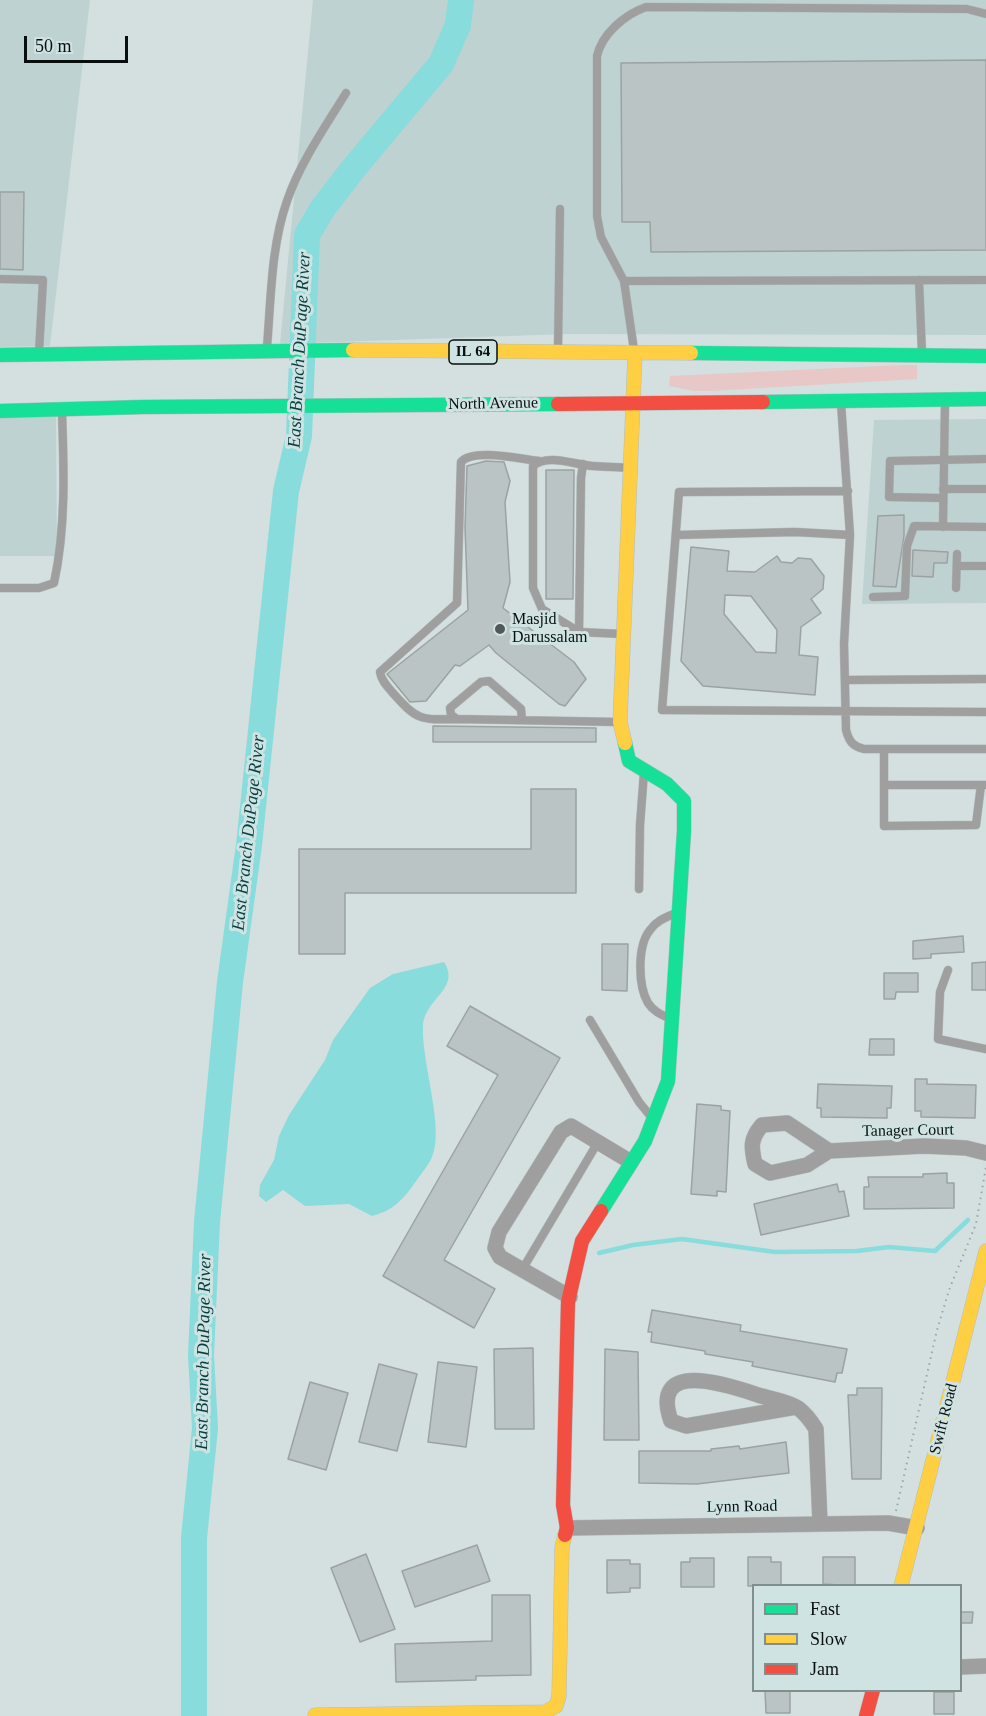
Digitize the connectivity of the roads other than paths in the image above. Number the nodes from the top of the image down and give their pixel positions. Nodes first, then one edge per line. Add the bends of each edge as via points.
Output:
1 (986, 14) edge
2 (346, 93) dead end
3 (560, 209) dead end
4 (0, 279) edge
5 (919, 280) junction
6 (986, 280) edge
7 (624, 281) junction
8 (267, 351) junction
9 (558, 353) junction
10 (39, 354) junction
11 (635, 354) junction
12 (0, 356) edge
13 (922, 356) junction
14 (986, 356) edge
15 (945, 398) junction
16 (986, 399) edge
17 (841, 400) junction
18 (635, 403) junction
19 (62, 409) junction
20 (0, 411) edge
21 (986, 459) edge
22 (944, 460) junction
23 (539, 461) junction
24 (583, 464) junction
25 (632, 468) junction
26 (944, 489) junction
27 (986, 489) edge
28 (848, 491) junction
29 (943, 498) junction
30 (943, 527) junction
31 (986, 527) edge
32 (676, 535) junction
33 (850, 535) junction
34 (957, 554) dead end
35 (957, 566) junction
36 (986, 566) edge
37 (0, 588) edge
38 (956, 588) dead end
39 (873, 597) dead end
40 (579, 632) junction
41 (624, 634) junction
42 (986, 679) edge
43 (845, 680) junction
44 (986, 712) edge
45 (845, 713) junction
46 (457, 720) junction
47 (522, 720) junction
48 (620, 722) junction
49 (986, 749) edge
50 (884, 750) junction
51 (644, 770) junction
52 (884, 785) junction
53 (983, 785) edge
54 (639, 889) dead end
55 (679, 912) junction
56 (948, 970) dead end
57 (672, 1019) junction
58 (590, 1020) dead end
59 (986, 1049) edge
60 (653, 1119) junction
61 (598, 1142) junction
62 (829, 1151) junction
63 (986, 1153) edge
64 (631, 1162) junction
65 (986, 1251) edge
66 (522, 1270) junction
67 (570, 1297) junction
68 (796, 1407) junction
69 (819, 1524) junction
70 (567, 1528) junction
71 (917, 1528) junction
72 (902, 1584) edge
73 (986, 1666) edge
74 (962, 1667) edge
75 (872, 1692) edge
76 (315, 1715) edge
77 (866, 1716) edge

1 - 7 lane via 956,9 635,11 601,39 597,56 597,216 601,237
2 - 8 lane via 286,202 276,250
3 - 9 lane
4 - 10 lane via 43,280
5 - 6 lane
5 - 7 lane
5 - 13 lane
7 - 11 lane
8 - 9 street, IL 64
8 - 10 street, IL 64
9 - 11 street, IL 64
10 - 12 street, IL 64
11 - 13 street, IL 64
11 - 18 street
13 - 14 street, IL 64
15 - 16 street, North Avenue
15 - 17 street, North Avenue
15 - 22 lane
17 - 18 street, North Avenue
17 - 28 lane
18 - 19 street, North Avenue
18 - 25 street
19 - 20 street, North Avenue
19 - 37 lane via 63,478 59,562 54,583 39,588
21 - 22 lane
22 - 26 lane
22 - 29 lane via 890,461 889,497
23 - 24 lane
23 - 40 lane via 533,466 533,588 542,609
23 - 46 lane via 486,455 461,462 459,598 453,608 380,672 411,713 430,719
24 - 25 lane
24 - 40 lane
25 - 41 street
26 - 27 lane
26 - 29 lane
28 - 32 lane via 679,492
28 - 33 lane
29 - 30 lane
30 - 31 lane
30 - 39 lane via 914,526 907,546 905,596
32 - 33 lane
32 - 45 lane via 662,710
33 - 43 lane
34 - 35 lane
35 - 36 lane
35 - 38 lane
40 - 41 lane
41 - 48 street
42 - 43 lane
43 - 45 lane
44 - 45 lane
45 - 50 lane via 849,740 855,747
46 - 47 lane
46 - 47 lane via 450,708 481,682 489,681 521,709
47 - 48 lane
48 - 51 street via 629,761
49 - 50 lane
50 - 52 lane
51 - 54 lane
51 - 55 street via 667,784 684,801
52 - 53 lane
52 - 53 lane via 884,825 976,825
55 - 57 street
55 - 57 lane via 649,930 642,948 642,985 648,1002 656,1012
56 - 59 lane via 940,992 938,1039
57 - 60 street via 668,1081
58 - 60 lane
60 - 64 street
61 - 64 street
61 - 66 lane
61 - 66 street via 571,1126 561,1132 499,1232 495,1248 500,1257
62 - 62 street, Tanager Court via 807,1165 770,1173 755,1164 750,1147 762,1125 787,1123
62 - 63 street, Tanager Court via 924,1146
64 - 67 street via 582,1241
65 - 71 street, Swift Road
66 - 67 street
67 - 70 street via 563,1505
68 - 68 street via 743,1390 689,1379 669,1391 666,1407 671,1420 686,1426
68 - 69 street via 809,1417 816,1430
69 - 70 street, Lynn Road
69 - 71 street, Lynn Road via 895,1523
70 - 76 street via 562,1547 556,1706 545,1712
71 - 72 street, Swift Road
73 - 74 street
75 - 77 street

